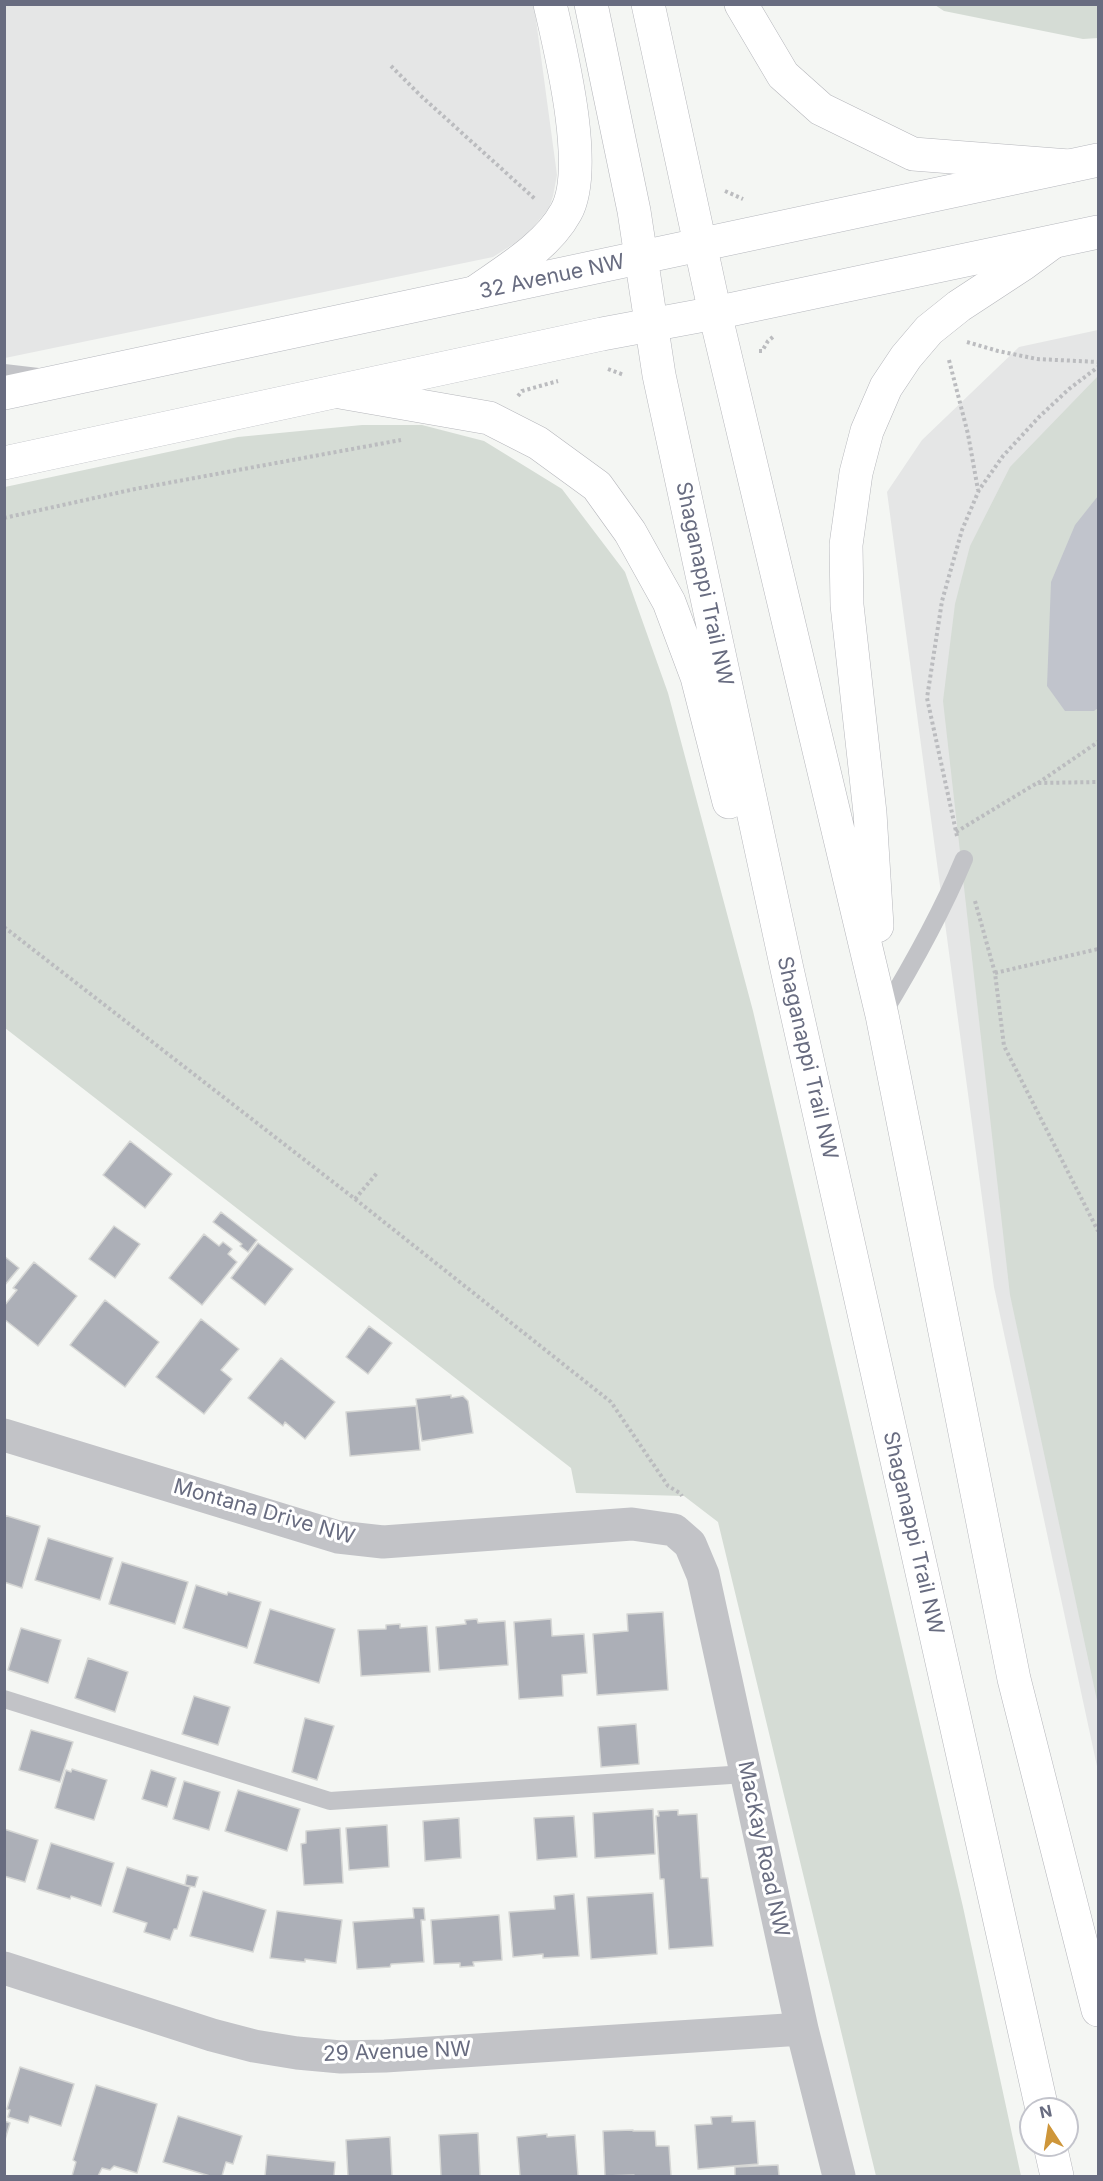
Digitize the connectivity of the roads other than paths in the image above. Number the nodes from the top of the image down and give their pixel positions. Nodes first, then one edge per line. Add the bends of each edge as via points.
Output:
1 (550, 4) edge
2 (591, 4) edge
3 (648, 4) edge
4 (741, 4) edge
5 (1084, 163) edge
6 (1098, 232) edge
7 (1053, 242) junction
8 (701, 245) junction
9 (642, 258) junction
10 (474, 294) junction
11 (715, 313) junction
12 (651, 325) junction
13 (4, 373) edge
14 (64, 380) junction
15 (340, 392) junction
16 (4, 393) edge
17 (4, 463) edge
18 (964, 859) dead end
19 (787, 969) junction
20 (882, 1015) junction
21 (4, 1435) edge
22 (674, 1530) joint
23 (4, 1699) edge
24 (746, 1774) junction
25 (4, 1968) edge
26 (1098, 2010) edge
27 (802, 2029) junction
28 (1038, 2097) edge
29 (1053, 2157) edge
30 (839, 2176) edge
31 (1057, 2176) edge

1 - 10 main road via 568,84 574,140 574,182 567,212 542,243
2 - 9 main road, Shaganappi Trail NW
3 - 8 main road
4 - 5 main road via 783,75 821,109 913,154
5 - 8 main road, 32 Avenue NW
6 - 7 main road
7 - 11 main road
7 - 20 main road via 929,330 886,387 867,431 856,473 846,545 847,605 870,813
8 - 9 main road, 32 Avenue NW
8 - 11 main road
9 - 10 main road, 32 Avenue NW
9 - 12 main road, Shaganappi Trail NW
10 - 14 main road, 32 Avenue NW
11 - 12 main road
11 - 20 main road
12 - 15 main road
12 - 19 main road, Shaganappi Trail NW
13 - 14 lane
14 - 16 main road, 32 Avenue NW
15 - 17 main road
15 - 19 main road via 489,418 538,443 597,486 630,532 669,602 697,677 756,908
18 - 20 lane via 943,908
19 - 28 main road, Shaganappi Trail NW
20 - 26 main road via 1014,1679
21 - 22 street, Montana Drive NW via 338,1538 383,1542 632,1524
22 - 24 street, MacKay Road NW via 690,1544 703,1575
23 - 24 lane via 330,1801
24 - 27 street, MacKay Road NW
25 - 27 street, 29 Avenue NW via 212,2035 254,2046 341,2057
27 - 30 street, MacKay Road NW
29 - 31 main road

